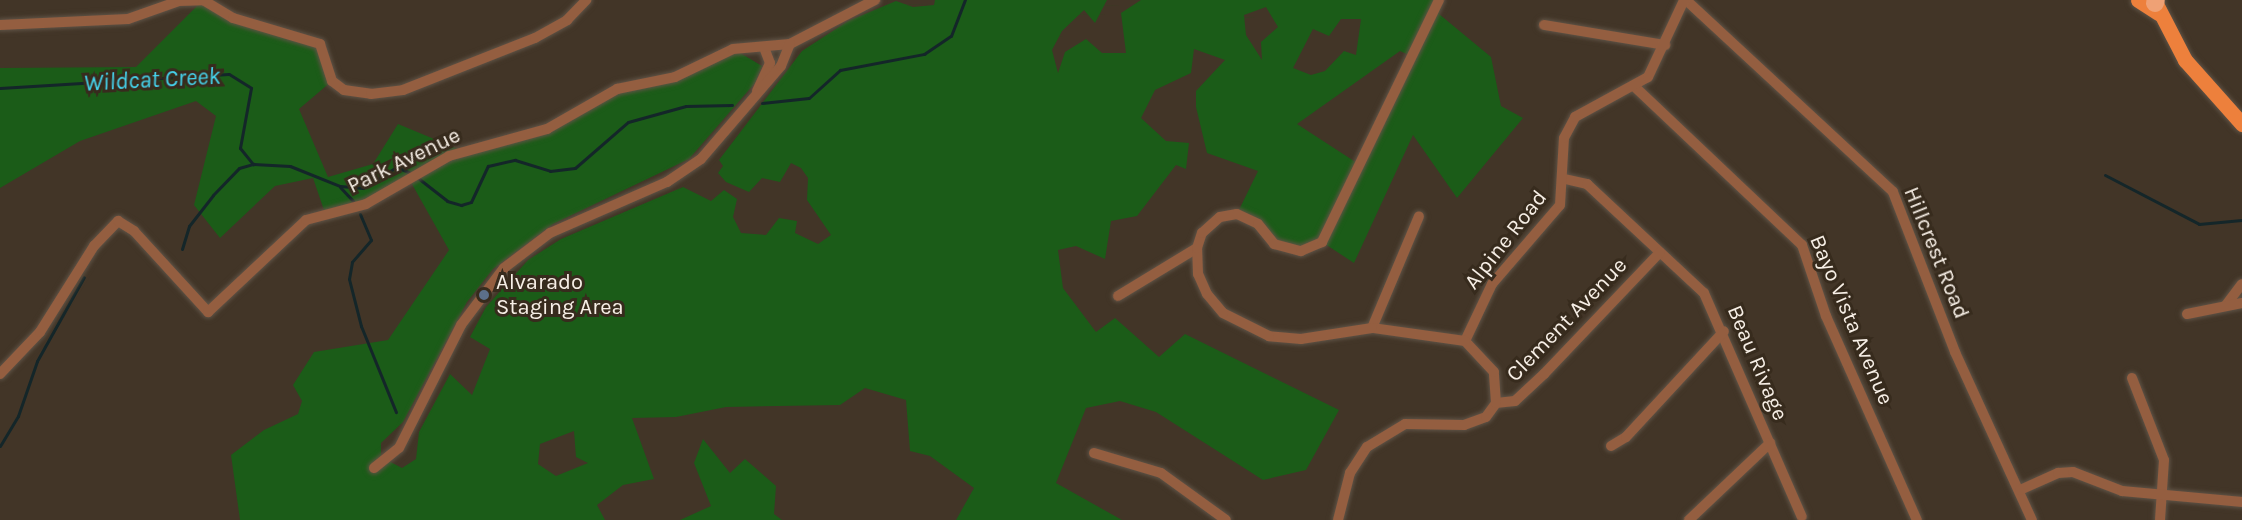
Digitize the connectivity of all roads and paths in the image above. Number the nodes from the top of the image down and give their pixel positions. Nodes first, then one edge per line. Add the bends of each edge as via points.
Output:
1 (586, 0) edge
2 (875, 0) edge
3 (1439, 0) edge
4 (1685, 0) edge
5 (2152, 3) edge
6 (0, 25) edge
7 (1544, 25) dead end
8 (790, 44) junction
9 (1665, 45) junction
10 (764, 47) junction
11 (774, 66) junction
12 (1635, 87) junction
13 (2242, 124) edge
14 (1565, 179) junction
15 (1419, 216) dead end
16 (1197, 248) junction
17 (1660, 252) junction
18 (2242, 284) edge
19 (1119, 296) dead end
20 (2242, 303) edge
21 (2226, 304) junction
22 (2187, 314) dead end
23 (1372, 328) junction
24 (1724, 331) junction
25 (1465, 342) junction
26 (0, 374) edge
27 (2132, 378) dead end
28 (1496, 404) junction
29 (1770, 443) junction
30 (1611, 446) dead end
31 (1094, 453) dead end
32 (374, 468) dead end
33 (2020, 490) junction
34 (2162, 497) junction
35 (2242, 502) edge
36 (1802, 517) dead end
37 (1226, 520) edge
38 (1338, 520) edge
39 (1689, 520) edge
40 (1917, 520) edge
41 (2032, 520) edge
42 (2160, 520) edge

1 - 6 street via 567,20 535,38 403,90 371,94 344,90 332,81 320,44 233,18 203,0 179,1 128,19
2 - 8 street, Park Avenue
3 - 16 street via 1322,242 1301,250 1274,244 1258,224 1237,214 1220,218 1202,232
4 - 9 street, Alpine Road
4 - 33 street, Hillcrest Road via 1893,192 1955,352
5 - 13 main road via 2185,60
7 - 9 street
8 - 10 street, Park Avenue
8 - 11 street
9 - 12 street, Alpine Road via 1648,77
10 - 11 street
10 - 26 street, Park Avenue via 733,49 675,77 617,89 547,129 463,151 418,172 366,204 298,224 208,312 134,231 118,221 94,246 40,332
11 - 32 street via 710,151 685,171 550,232 504,268 461,325 399,448
12 - 14 street, Alpine Road via 1575,117 1561,157
12 - 40 street, Bayo Vista Avenue via 1802,245 1826,316
14 - 17 street, Beau Rivage via 1587,184
14 - 25 street, Alpine Road via 1560,205 1492,284
15 - 23 street
16 - 19 street
16 - 23 street via 1198,274 1207,294 1242,325 1269,336 1301,339
17 - 24 street, Beau Rivage via 1704,293
17 - 28 street, Clement Avenue via 1515,401
18 - 21 street
20 - 21 street
21 - 22 street
23 - 25 street
24 - 29 street, Beau Rivage
24 - 30 street via 1626,437
25 - 28 street via 1494,372
27 - 34 street via 2164,460
28 - 38 street, Clement Avenue via 1486,417 1464,425 1405,424 1385,432 1350,473
29 - 36 street, Beau Rivage
29 - 39 street
31 - 37 street via 1161,473
33 - 34 street via 2058,473 2073,472 2096,486
33 - 41 street, Hillcrest Road
34 - 35 street
34 - 42 street

